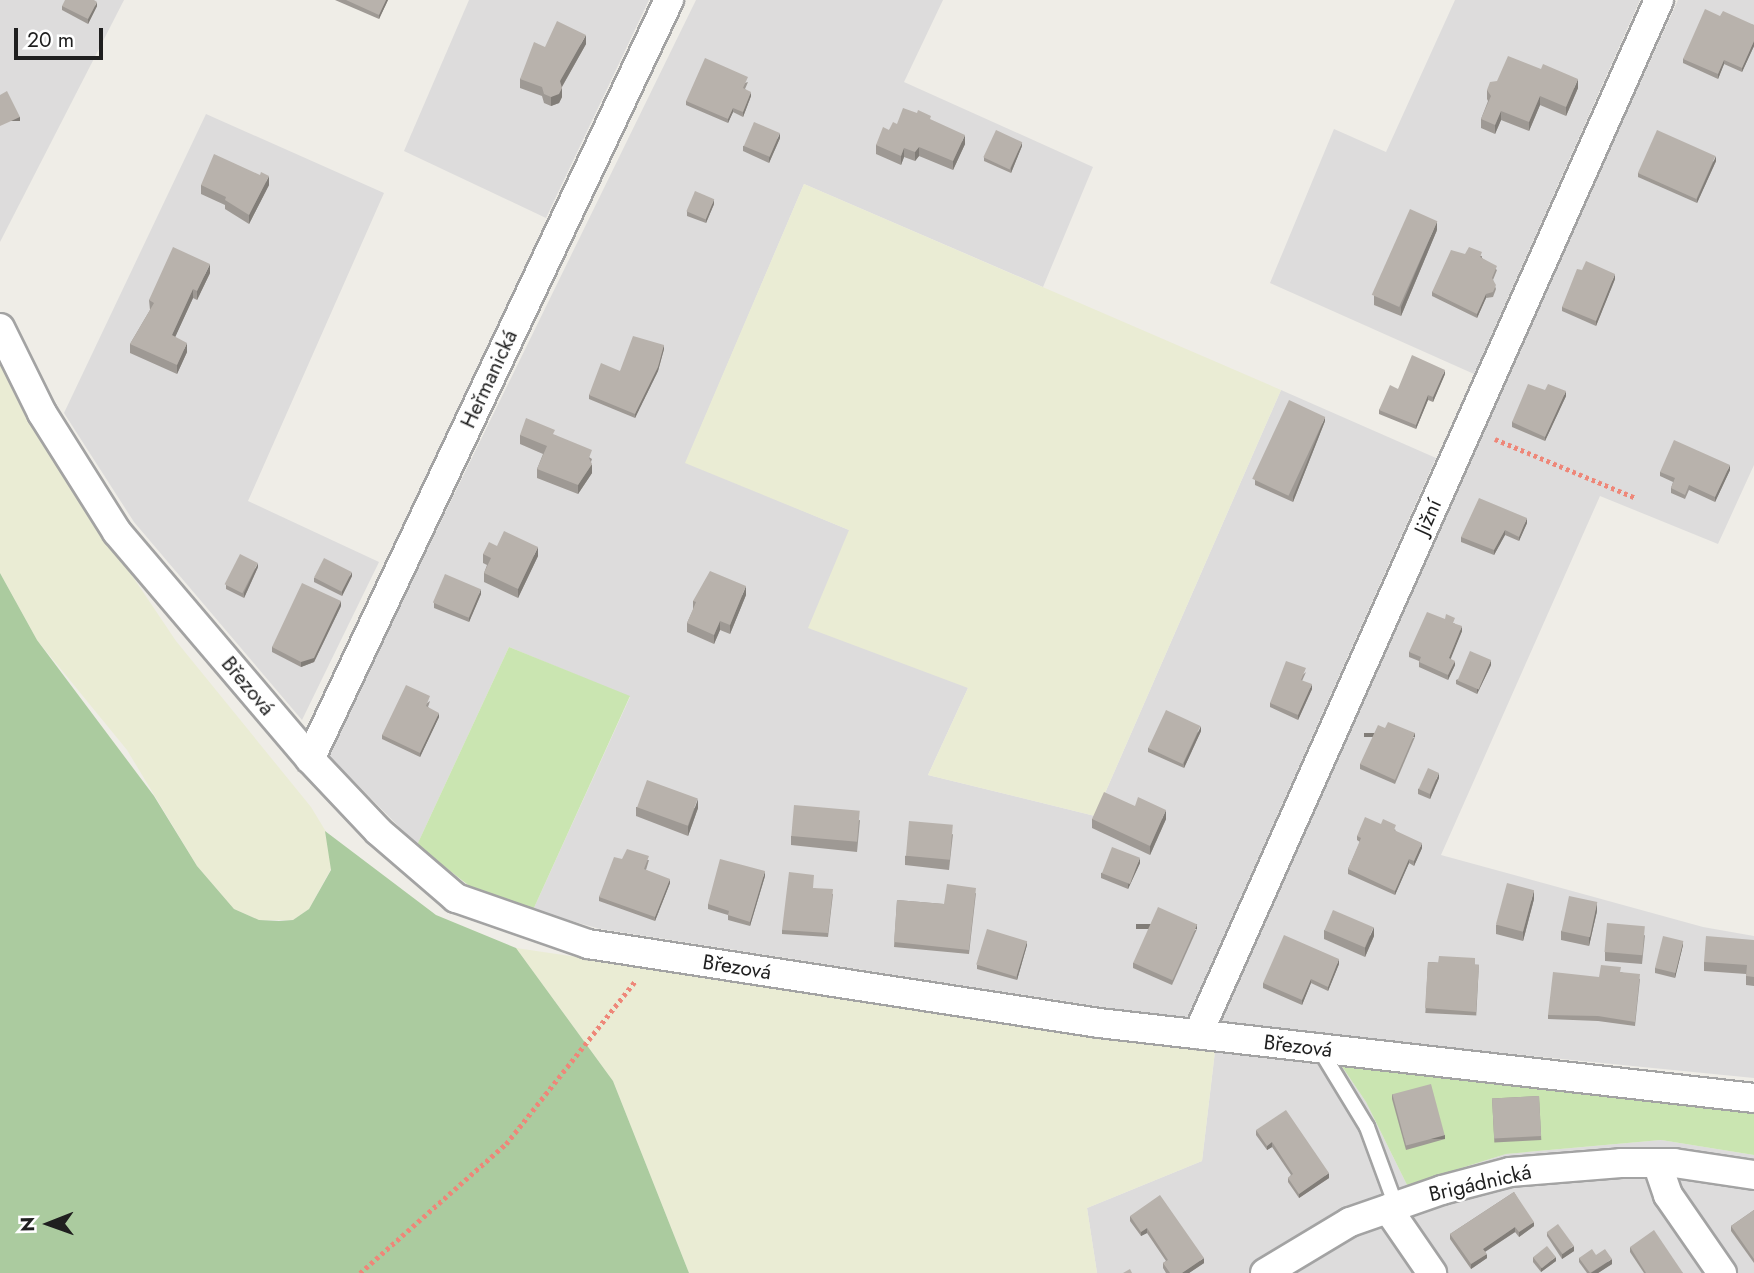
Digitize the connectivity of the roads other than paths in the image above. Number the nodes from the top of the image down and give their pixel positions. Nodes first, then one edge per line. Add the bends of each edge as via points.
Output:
1 (669, 0) edge
2 (1659, 0) edge
3 (0, 328) edge
4 (310, 759) junction
5 (1198, 1034) junction
6 (1319, 1048) junction
7 (1754, 1098) edge
8 (1657, 1163) junction
9 (1754, 1175) edge
10 (1392, 1207) junction
11 (1265, 1273) edge
12 (1432, 1273) edge
13 (1722, 1273) edge

1 - 4 street, Heřmanická
2 - 5 street, Jižní
3 - 4 street, Březová via 42,413 117,531
4 - 5 street, Březová via 379,831 456,898 588,944 1099,1023
5 - 6 street, Březová
6 - 7 street, Březová
6 - 10 lane via 1367,1127
8 - 9 street, Brigádnická
8 - 10 street, Brigádnická via 1510,1171
8 - 13 street via 1668,1195
10 - 11 street, Brigádnická via 1350,1222
10 - 12 street

